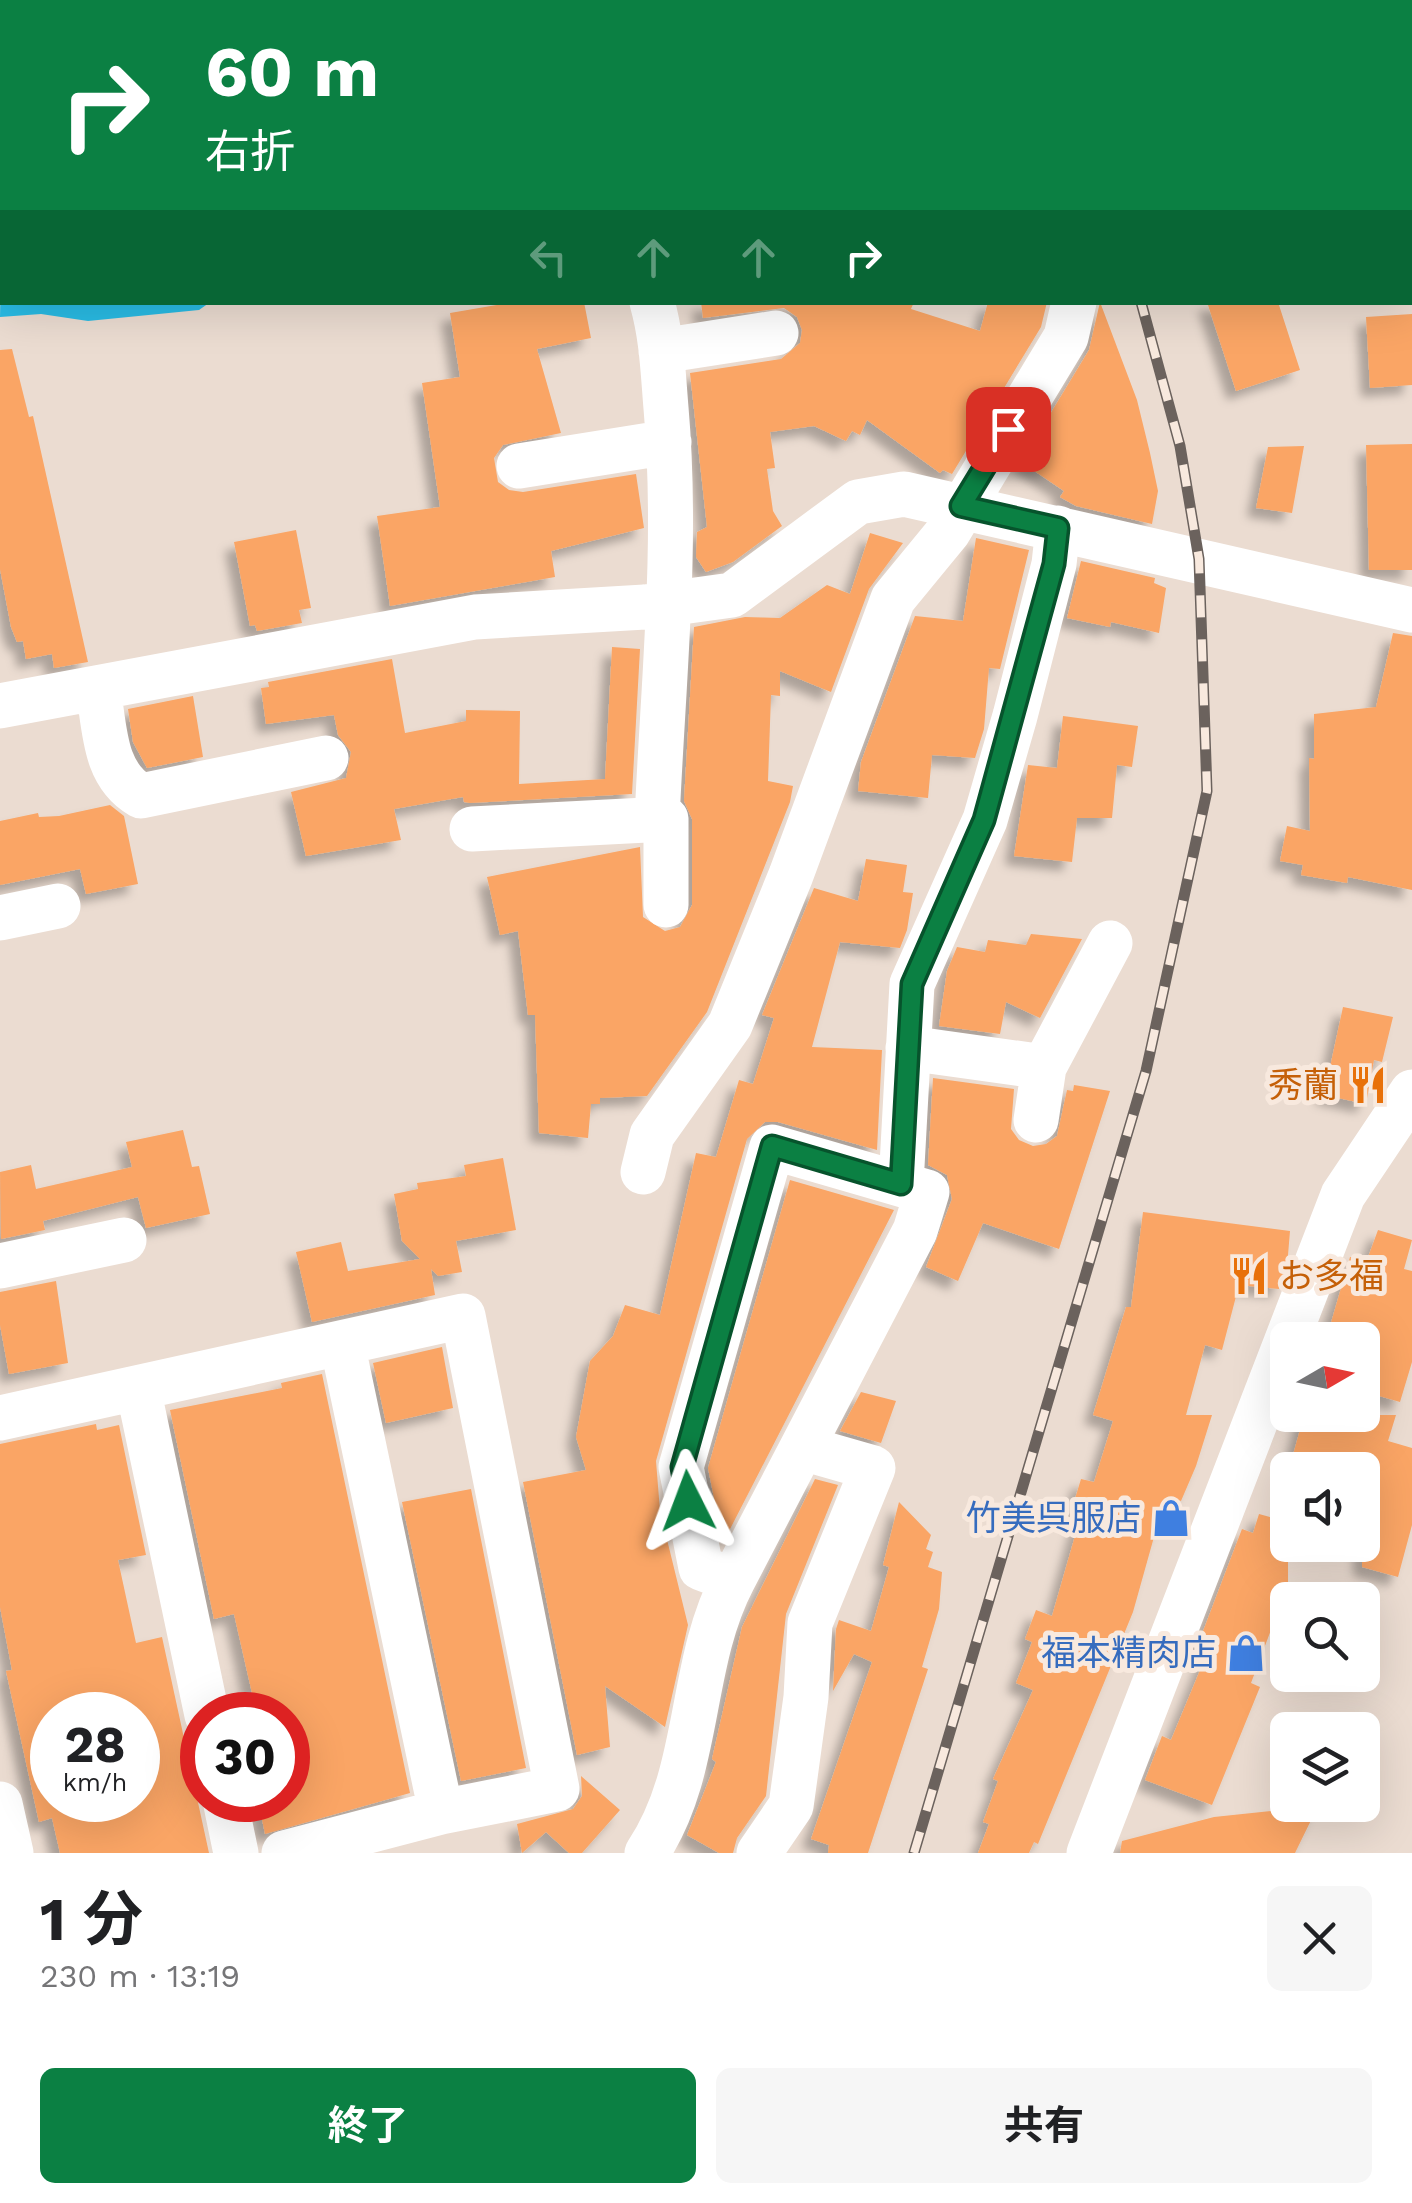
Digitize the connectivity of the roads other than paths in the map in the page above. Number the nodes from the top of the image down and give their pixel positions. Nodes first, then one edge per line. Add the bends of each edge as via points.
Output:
1 (653, 305) edge
2 (1073, 305) edge
3 (776, 334) dead end
4 (661, 351) junction
5 (669, 442) junction
6 (519, 466) dead end
7 (961, 506) junction
8 (1058, 528) junction
9 (671, 604) junction
10 (1412, 610) edge
11 (98, 688) junction
12 (0, 706) edge
13 (326, 758) dead end
14 (657, 820) junction
15 (472, 829) dead end
16 (58, 906) dead end
17 (666, 906) dead end
18 (0, 918) edge
19 (1110, 943) dead end
20 (908, 1048) junction
21 (1044, 1067) junction
22 (1412, 1092) edge
23 (1036, 1120) dead end
24 (643, 1172) dead end
25 (901, 1184) junction
26 (124, 1240) dead end
27 (0, 1266) edge
28 (342, 1342) junction
29 (138, 1388) junction
30 (0, 1418) edge
31 (803, 1448) junction
32 (734, 1580) junction
33 (202, 1692) edge
34 (0, 1804) edge
35 (441, 1812) junction
36 (230, 1822) edge
37 (371, 1842) edge
38 (11, 1853) edge
39 (236, 1853) edge
40 (284, 1853) edge
41 (647, 1853) edge
42 (759, 1853) edge
43 (1089, 1853) edge

1 - 4 street
2 - 7 street via 1066,337
3 - 4 street
4 - 5 street
5 - 6 street
5 - 9 street
7 - 8 street
7 - 9 street via 904,494 858,502 732,594
7 - 24 street via 893,599 730,1025 652,1135
8 - 10 street
8 - 20 street via 1016,716 984,820 912,984
9 - 11 street via 474,616
9 - 14 street
11 - 12 street
11 - 13 street via 110,762 124,786 142,796
14 - 15 street
14 - 17 street via 666,819
16 - 18 street
19 - 21 street
20 - 21 street
20 - 25 street
21 - 23 street
22 - 43 street via 1343,1195
25 - 31 street via 927,1192 916,1231
25 - 32 street via 772,1146 682,1467 701,1568
26 - 27 street
28 - 29 street
28 - 35 street
28 - 35 street via 463,1316 557,1789
29 - 30 street
29 - 33 street
31 - 32 street
31 - 42 street via 873,1468 810,1623 791,1806
32 - 41 street via 720,1607 687,1763 665,1826
34 - 38 street
35 - 37 street
36 - 39 street
37 - 40 street

